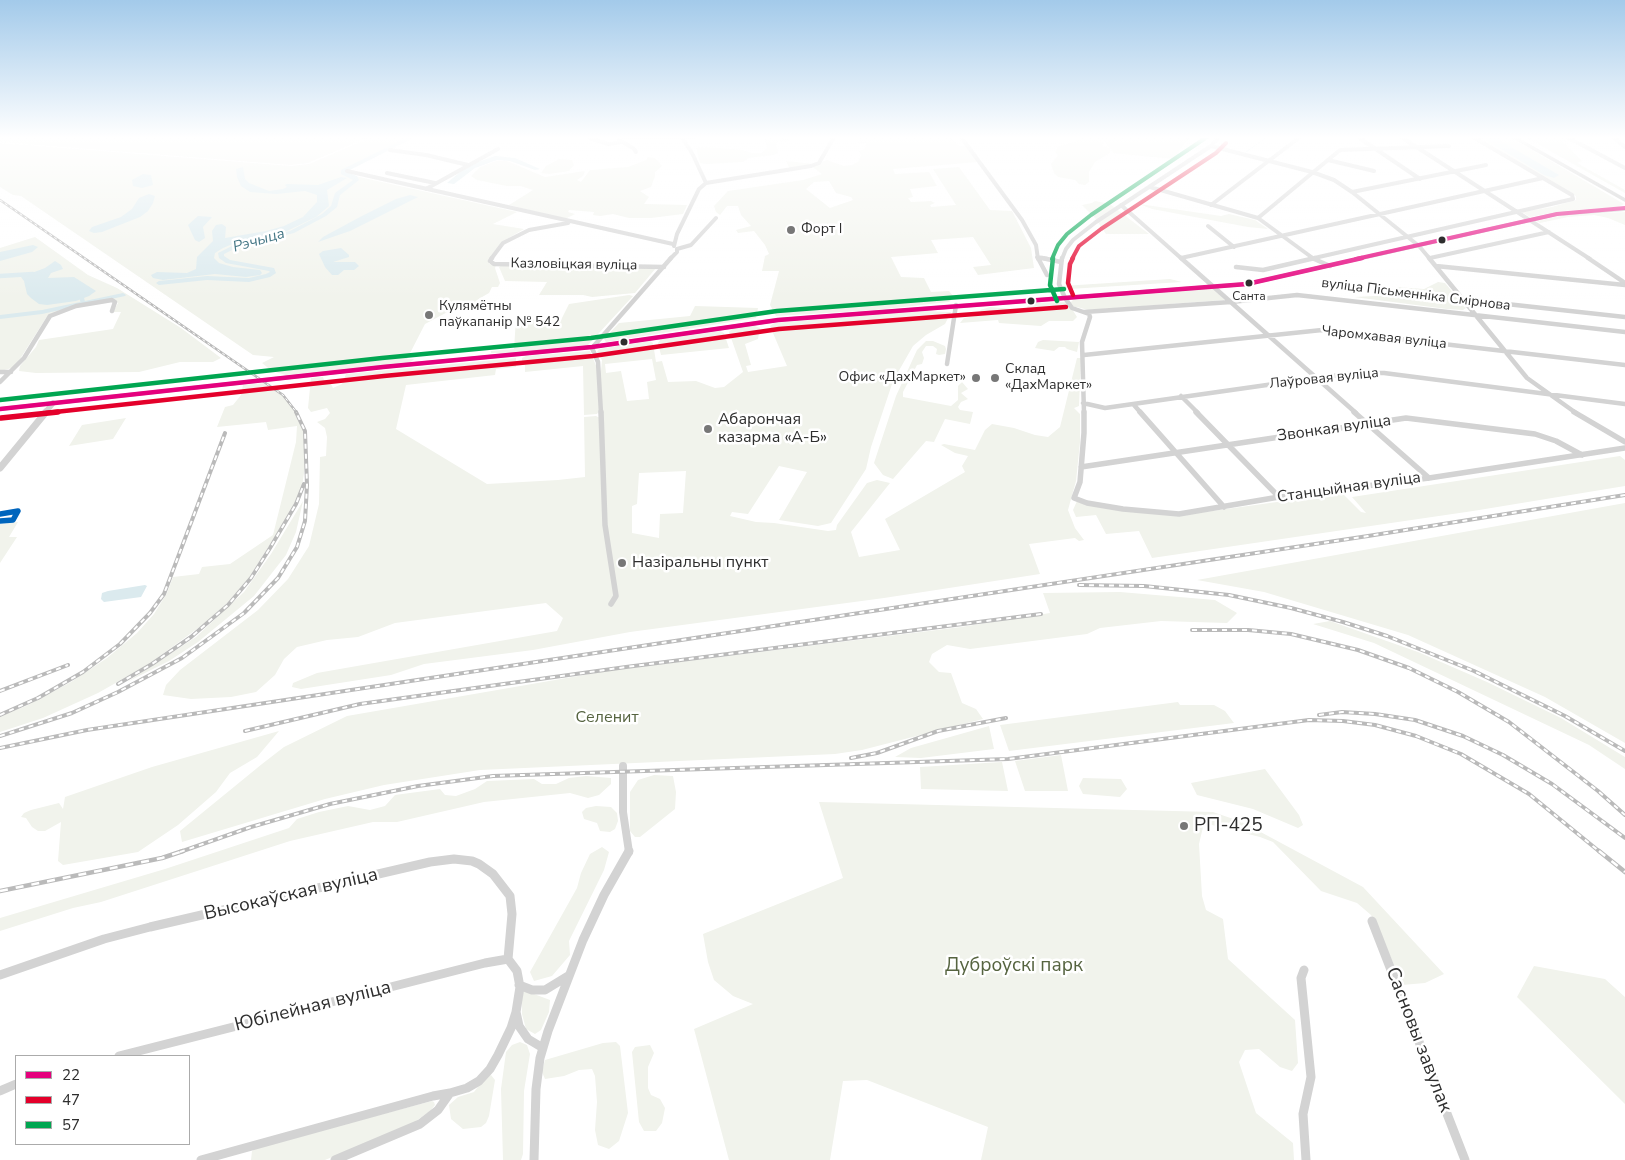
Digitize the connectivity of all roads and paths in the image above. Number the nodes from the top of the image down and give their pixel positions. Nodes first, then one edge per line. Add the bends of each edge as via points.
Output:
1 (435, 191) edge
2 (698, 191) edge
3 (1001, 191) edge
4 (1144, 191) edge
5 (1164, 191) edge
6 (1228, 191) edge
7 (1290, 191) edge
8 (1357, 191) edge
9 (1486, 191) joint
10 (1565, 191) edge
11 (1352, 192) joint
12 (1622, 196) edge
13 (1625, 201) edge
14 (1210, 205) junction
15 (1121, 206) junction
16 (1625, 209) edge
17 (1519, 212) junction
18 (1380, 215) junction
19 (716, 218) dead end
20 (1258, 218) junction
21 (1531, 220) junction
22 (572, 222) junction
23 (1208, 226) dead end
24 (1549, 232) junction
25 (1283, 236) junction
26 (1408, 237) junction
27 (673, 244) junction
28 (1419, 246) junction
29 (1234, 247) junction
30 (676, 249) junction
31 (1037, 257) junction
32 (1181, 258) junction
33 (1430, 258) junction
34 (1313, 259) junction
35 (1061, 262) junction
36 (1330, 266) junction
37 (1436, 266) junction
38 (664, 267) junction
39 (1236, 267) dead end
40 (1048, 274) dead end
41 (1625, 284) edge
42 (1214, 286) junction
43 (1065, 298) junction
44 (1461, 299) junction
45 (1231, 302) junction
46 (956, 305) junction
47 (112, 311) dead end
48 (1084, 312) junction
49 (1473, 313) junction
50 (1625, 316) edge
51 (1625, 332) edge
52 (1269, 336) junction
53 (592, 347) junction
54 (1503, 351) junction
55 (1084, 355) junction
56 (947, 364) dead end
57 (1625, 365) edge
58 (0, 372) edge
59 (10, 372) junction
60 (1316, 378) junction
61 (0, 382) edge
62 (1547, 394) junction
63 (1181, 396) junction
64 (53, 403) junction
65 (1083, 404) junction
66 (1625, 404) edge
67 (1134, 405) junction
68 (0, 409) edge
69 (1366, 423) junction
70 (1625, 442) edge
71 (1227, 445) junction
72 (1625, 448) edge
73 (1175, 452) junction
74 (1582, 455) junction
75 (1081, 467) junction
76 (0, 468) edge
77 (1429, 478) junction
78 (1074, 498) joint
79 (1279, 498) junction
80 (1224, 507) junction
81 (611, 604) dead end
82 (623, 766) dead end
83 (1372, 920) dead end
84 (508, 960) junction
85 (1304, 970) dead end
86 (0, 975) edge
87 (569, 975) junction
88 (520, 985) junction
89 (516, 1012) junction
90 (543, 1048) junction
91 (123, 1055) edge
92 (15, 1084) edge
93 (0, 1091) edge
94 (450, 1093) junction
95 (201, 1160) edge
96 (335, 1160) edge
97 (534, 1160) edge
98 (1306, 1160) edge
99 (1465, 1160) edge

1 - 22 street
2 - 27 street
3 - 31 street via 1036,245
4 - 15 street
5 - 14 street
6 - 14 street
7 - 20 street
8 - 11 street
9 - 17 street
9 - 18 street
10 - 17 street via 1573,198
11 - 18 street
12 - 13 highway
14 - 20 street
15 - 32 street
15 - 35 street via 1073,240
16 - 21 main road, вуліца Пісьменніка Смірнова via 1557,214
17 - 21 street
17 - 26 street
18 - 25 street
18 - 26 street
19 - 30 street via 691,244
20 - 25 street
21 - 24 street
21 - 28 main road, вуліца Пісьменніка Смірнова
22 - 27 street
22 - 38 street, Казловіцкая вуліца via 528,230 503,243 490,260 494,264
23 - 29 street
24 - 33 street
24 - 41 street
25 - 29 street
25 - 34 street
26 - 28 street
26 - 34 street
27 - 30 street
28 - 33 street
28 - 36 main road, вуліца Пісьменніка Смірнова
29 - 32 street
30 - 38 street
31 - 35 street
31 - 40 street
32 - 42 street
33 - 37 street
34 - 36 street
34 - 39 street via 1263,270
35 - 43 street via 1059,284
36 - 42 main road, вуліца Пісьменніка Смірнова via 1256,282
37 - 41 street
37 - 44 street
38 - 53 street
42 - 43 main road, вуліца Пісьменніка Смірнова
42 - 45 street
43 - 46 main road, вуліца Пісьменніка Смірнова
43 - 48 street via 1072,308
44 - 49 street
44 - 50 street
45 - 48 street, вуліца Пісьменніка Смірнова
45 - 49 street, вуліца Пісьменніка Смірнова via 1297,295
45 - 52 street
46 - 53 main road, вуліца Пісьменніка Смірнова via 761,322
46 - 56 street
47 - 59 street via 115,302 112,300 76,306 50,316 24,358
48 - 55 street via 1090,317 1082,342
49 - 51 street, вуліца Пісьменніка Смірнова
49 - 54 street
52 - 54 street, Чаромхавая вуліца via 1322,330
52 - 55 street, Чаромхавая вуліца
52 - 60 street
53 - 64 main road, вуліца Пісьменніка Смірнова
53 - 81 street via 600,371 605,525 616,596
54 - 57 street, Чаромхавая вуліца
54 - 62 street via 1527,378
55 - 65 street
58 - 59 street
59 - 61 street
60 - 62 street, Лаўровая вуліца via 1384,372
60 - 63 street, Лаўровая вуліца
60 - 69 street
62 - 66 street, Лаўровая вуліца
62 - 70 street
63 - 67 street, Лаўровая вуліца
63 - 71 street
64 - 68 main road, вуліца Пісьменніка Смірнова
64 - 76 street
65 - 67 street, Лаўровая вуліца via 1105,408
65 - 75 street
67 - 73 street
69 - 71 street, Звонкая вуліца
69 - 74 street, Звонкая вуліца via 1406,418 1535,434
69 - 77 street
71 - 73 street, Звонкая вуліца
71 - 79 street
72 - 74 street, Станцыйная вуліца
73 - 75 street, Звонкая вуліца
73 - 80 street
74 - 77 street, Станцыйная вуліца
75 - 78 street
77 - 79 street, Станцыйная вуліца
78 - 80 street, Станцыйная вуліца via 1087,503 1169,514
79 - 80 street, Станцыйная вуліца
82 - 87 street via 623,812 629,852 601,902
83 - 99 street, Сасновы завулак
84 - 86 street, Высокаўская вуліца via 512,914 510,896 493,874 479,864 472,860 454,859 104,939
84 - 88 street via 517,971
84 - 91 street, Юбілейная вуліца via 485,963
85 - 98 street via 1301,978 1311,1076 1302,1114
87 - 88 street via 545,990 532,990
87 - 90 street
88 - 89 street
89 - 90 street via 525,1036
89 - 94 street via 490,1069 473,1085
90 - 97 street via 536,1089
92 - 93 street
94 - 95 street
94 - 96 street via 438,1110 420,1124

